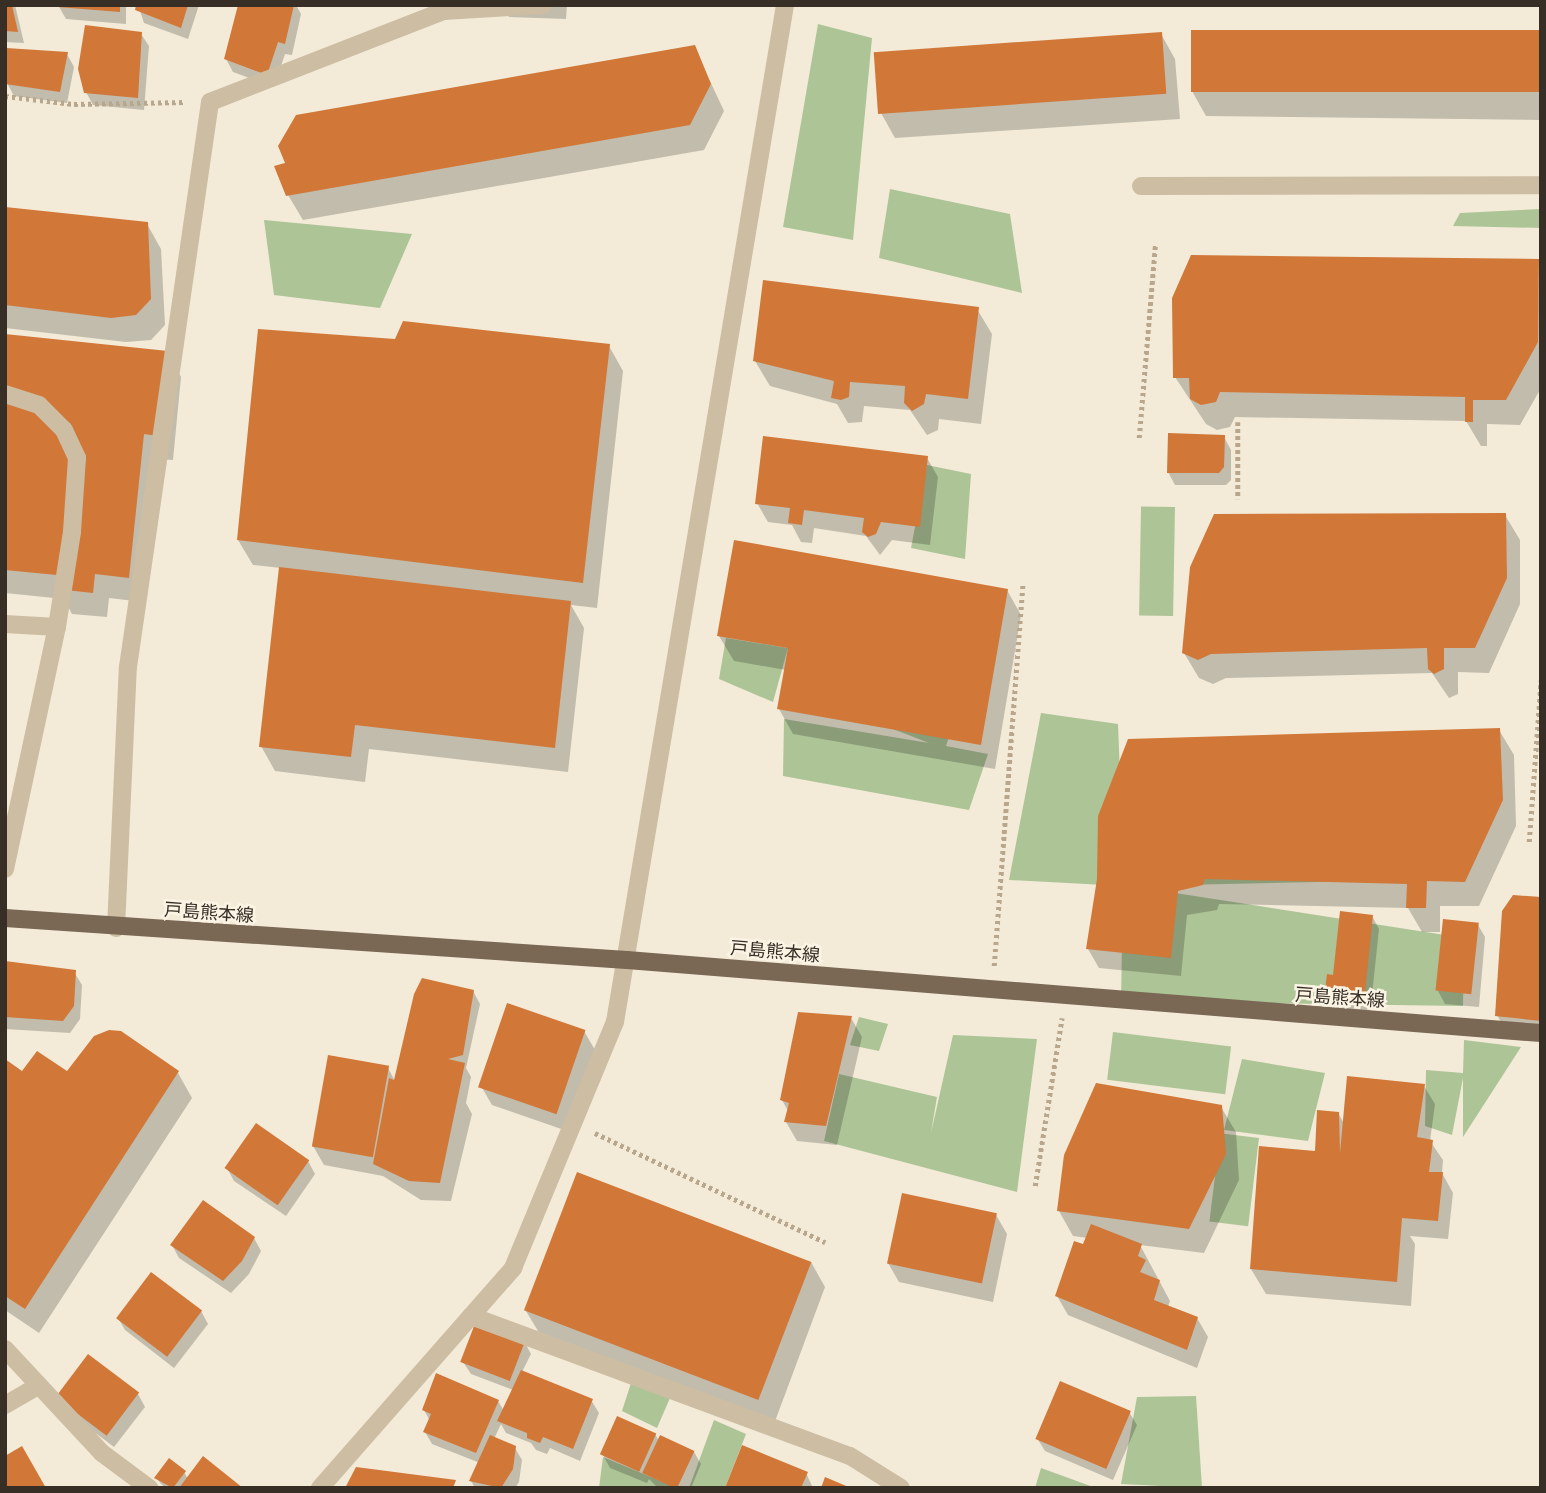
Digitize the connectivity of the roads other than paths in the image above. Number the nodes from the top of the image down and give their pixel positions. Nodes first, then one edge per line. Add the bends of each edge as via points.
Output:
1 (543, 5) edge
2 (785, 5) edge
3 (490, 7) edge
4 (1541, 184) edge
5 (1141, 186) dead end
6 (5, 394) edge
7 (5, 624) edge
8 (57, 627) junction
9 (5, 869) edge
10 (5, 918) edge
11 (116, 928) junction
12 (626, 960) junction
13 (1541, 1033) edge
14 (471, 1316) junction
15 (5, 1349) edge
16 (38, 1385) junction
17 (5, 1405) edge
18 (149, 1488) edge
19 (320, 1488) edge
20 (901, 1488) edge

1 - 3 street
2 - 12 street
3 - 11 street via 444,11 211,102 128,667
4 - 5 street
6 - 8 street via 39,405 64,430 76,458 72,532
7 - 8 street
8 - 9 street
10 - 11 main road, 戸島熊本線
11 - 12 main road, 戸島熊本線
12 - 13 main road, 戸島熊本線
12 - 14 street via 615,1022 513,1268
14 - 19 street
14 - 20 street via 850,1456
15 - 16 street
16 - 17 street
16 - 18 street via 102,1453

